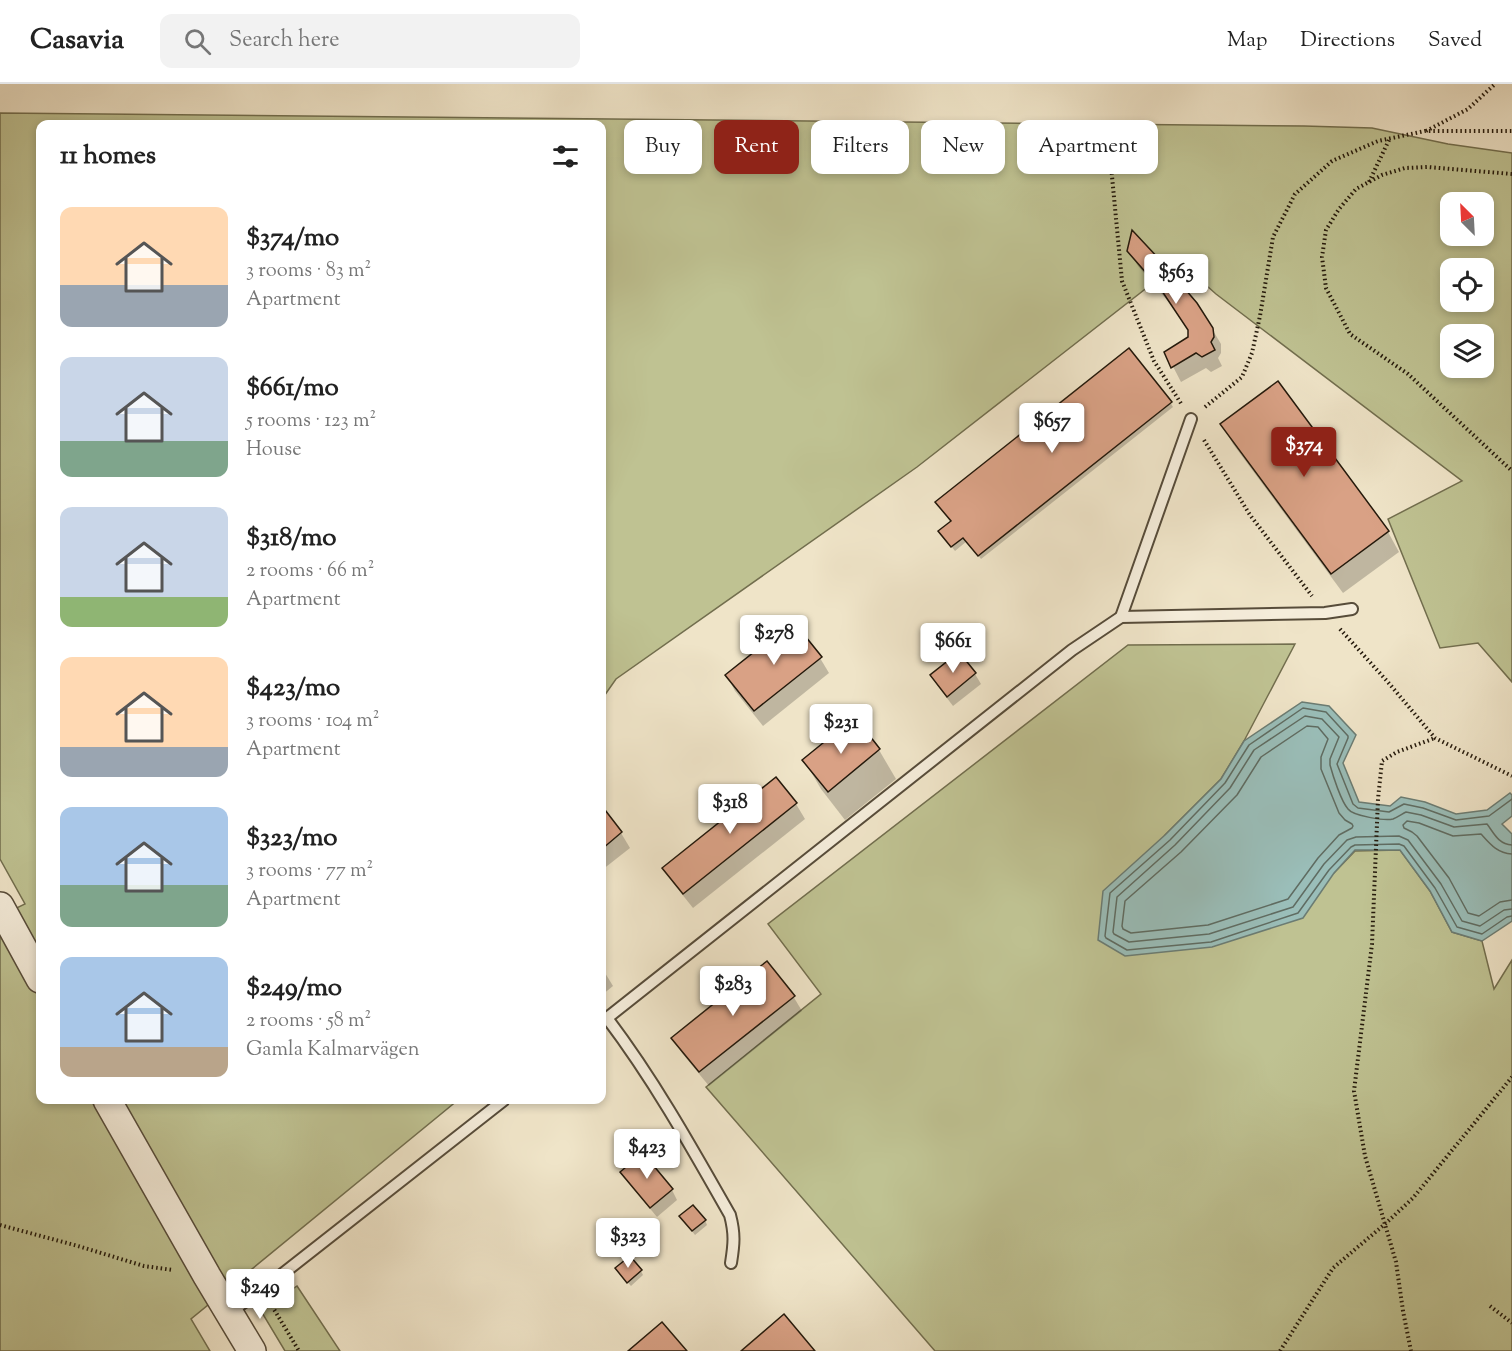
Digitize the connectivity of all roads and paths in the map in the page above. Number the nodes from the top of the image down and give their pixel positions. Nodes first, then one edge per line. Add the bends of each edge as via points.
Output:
1 (1495, 84) edge
2 (1425, 131) junction
3 (1512, 132) edge
4 (1389, 139) junction
5 (1112, 174) edge
6 (1512, 174) edge
7 (1368, 183) junction
8 (1191, 419) junction
9 (1512, 471) edge
10 (1352, 609) dead end
11 (1325, 613) junction
12 (1121, 617) junction
13 (1436, 738) junction
14 (1512, 776) edge
15 (0, 906) edge
16 (36, 972) edge
17 (606, 1018) edge
18 (606, 1022) edge
19 (1512, 1077) edge
20 (109, 1104) edge
21 (499, 1104) edge
22 (1385, 1224) junction
23 (0, 1226) edge
24 (732, 1263) dead end
25 (201, 1264) junction
26 (262, 1290) junction
27 (1490, 1306) dead end
28 (229, 1312) junction
29 (1512, 1323) edge
30 (252, 1351) edge
31 (299, 1351) edge
32 (1280, 1351) edge
33 (1411, 1351) edge

1 - 2 path via 1468,109
2 - 3 path
2 - 4 path
4 - 7 path
4 - 8 path via 1332,161 1295,194 1274,237 1252,353 1242,377
5 - 8 path via 1122,281 1154,361
6 - 7 path via 1428,166 1405,168
7 - 9 path via 1356,189 1339,208 1326,230 1322,257 1326,288 1350,334 1408,374
8 - 11 path via 1250,515
8 - 12 lane
10 - 11 lane
11 - 12 lane
11 - 13 path
12 - 17 lane via 1072,650
13 - 14 path
13 - 22 path via 1382,761 1378,799 1372,944 1354,1091 1365,1156
15 - 16 street
18 - 24 lane via 645,1071 730,1215 734,1231
19 - 22 path via 1413,1198
20 - 25 street
21 - 26 lane
22 - 32 path via 1333,1268
22 - 33 path via 1396,1262
23 - 25 path via 144,1266 172,1271
25 - 28 street
26 - 28 lane
26 - 31 path
27 - 29 path
28 - 30 street

